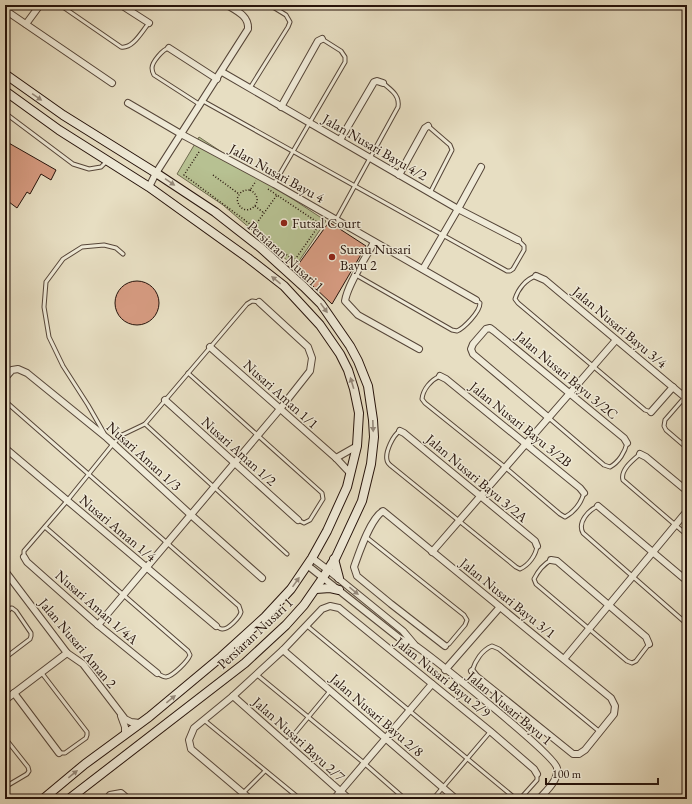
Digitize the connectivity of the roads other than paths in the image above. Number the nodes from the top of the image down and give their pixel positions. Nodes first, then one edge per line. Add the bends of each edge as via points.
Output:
1 (40, 5) edge
2 (60, 5) edge
3 (122, 5) edge
4 (227, 5) edge
5 (272, 7) dead end
6 (5, 10) edge
7 (149, 23) joint
8 (26, 24) junction
9 (322, 39) joint
10 (169, 48) joint
11 (222, 72) junction
12 (5, 74) edge
13 (217, 79) junction
14 (112, 83) dead end
15 (383, 83) joint
16 (250, 88) junction
17 (5, 91) edge
18 (128, 103) dead end
19 (202, 103) junction
20 (281, 107) junction
21 (7, 115) edge
22 (5, 121) edge
23 (310, 123) junction
24 (428, 126) joint
25 (181, 134) junction
26 (340, 140) junction
27 (293, 152) junction
28 (370, 158) junction
29 (108, 160) junction
30 (481, 167) dead end
31 (156, 173) junction
32 (399, 175) junction
33 (274, 184) junction
34 (355, 186) junction
35 (149, 187) junction
36 (430, 193) junction
37 (458, 209) junction
38 (336, 220) junction
39 (443, 236) junction
40 (518, 240) joint
41 (374, 242) junction
42 (123, 254) dead end
43 (423, 269) junction
44 (356, 275) junction
45 (536, 276) joint
46 (476, 300) joint
47 (259, 302) joint
48 (616, 340) junction
49 (210, 347) junction
50 (419, 349) dead end
51 (594, 366) junction
52 (188, 373) junction
53 (440, 376) joint
54 (5, 378) edge
55 (673, 388) junction
56 (570, 394) junction
57 (686, 398) edge
58 (165, 400) junction
59 (5, 401) edge
60 (280, 409) junction
61 (651, 412) joint
62 (549, 418) junction
63 (145, 424) junction
64 (400, 431) joint
65 (257, 436) junction
66 (107, 438) junction
67 (628, 443) joint
68 (112, 444) junction
69 (527, 444) junction
70 (357, 446) junction
71 (5, 448) edge
72 (687, 448) edge
73 (640, 454) joint
74 (336, 458) junction
75 (234, 463) junction
76 (506, 468) junction
77 (350, 473) junction
78 (88, 474) junction
79 (214, 487) junction
80 (687, 491) edge
81 (584, 493) joint
82 (481, 497) junction
83 (67, 501) junction
84 (598, 506) joint
85 (687, 511) edge
86 (191, 515) junction
87 (298, 520) joint
88 (460, 521) junction
89 (675, 524) junction
90 (45, 527) junction
91 (687, 535) edge
92 (366, 537) junction
93 (167, 543) junction
94 (538, 546) joint
95 (432, 552) junction
96 (652, 552) junction
97 (287, 554) dead end
98 (24, 557) joint
99 (334, 559) junction
100 (551, 560) joint
101 (310, 562) junction
102 (146, 568) junction
103 (328, 570) junction
104 (5, 571) edge
105 (324, 577) junction
106 (632, 577) junction
107 (262, 578) dead end
108 (339, 578) junction
109 (687, 581) edge
110 (316, 589) junction
111 (340, 590) junction
112 (123, 595) junction
113 (608, 605) junction
114 (500, 607) junction
115 (7, 610) edge
116 (687, 624) edge
117 (98, 625) junction
118 (216, 626) joint
119 (306, 626) junction
120 (589, 629) junction
121 (649, 644) joint
122 (415, 646) junction
123 (445, 646) joint
124 (282, 650) junction
125 (67, 653) junction
126 (5, 658) edge
127 (564, 659) junction
128 (446, 670) junction
129 (472, 671) joint
130 (41, 672) junction
131 (157, 674) joint
132 (256, 674) junction
133 (432, 684) junction
134 (330, 691) junction
135 (14, 693) junction
136 (233, 696) junction
137 (5, 700) edge
138 (119, 710) junction
139 (409, 711) junction
140 (309, 718) junction
141 (204, 720) junction
142 (140, 723) junction
143 (490, 731) junction
144 (600, 732) junction
145 (125, 734) junction
146 (5, 738) edge
147 (385, 738) junction
148 (286, 744) junction
149 (59, 753) joint
150 (468, 759) junction
151 (364, 763) junction
152 (265, 771) junction
153 (538, 774) joint
154 (5, 787) edge
155 (443, 788) junction
156 (340, 791) junction
157 (243, 793) junction
158 (43, 799) edge
159 (69, 799) edge
160 (107, 799) edge
161 (128, 799) edge
162 (250, 799) edge
163 (300, 799) edge
164 (334, 799) edge
165 (349, 799) edge
166 (405, 799) edge
167 (434, 799) edge
168 (456, 799) edge
169 (516, 799) edge
170 (520, 799) edge
171 (539, 799) edge

1 - 8 street
2 - 7 lane via 121,47 128,47
3 - 7 street
4 - 11 street via 243,15 249,24
5 - 16 lane via 286,15 290,22
6 - 8 street
8 - 14 street
9 - 20 street via 318,41
9 - 23 lane via 346,57
10 - 13 street
10 - 19 lane via 163,50 152,72
11 - 13 street
11 - 16 street, Jalan Nusari Bayu 4/2
12 -> 31 main road, Persiaran Nusari 1 via 63,115
13 - 19 street
15 - 26 street via 374,82
15 - 28 lane via 397,96 398,107
16 - 20 street, Jalan Nusari Bayu 4/2
17 - 29 main road, Persiaran Nusari 1
18 - 25 street, Jalan Nusari Bayu 4
19 - 25 street
19 - 27 lane
20 - 23 street, Jalan Nusari Bayu 4/2
21 - 22 lane
21 - 29 lane via 73,164 89,169 101,167
23 - 26 street, Jalan Nusari Bayu 4/2
23 - 27 lane
24 - 32 street
24 - 36 lane via 450,145 452,150
25 - 31 street
25 - 33 street, Jalan Nusari Bayu 4
26 - 28 street, Jalan Nusari Bayu 4/2
27 - 33 lane
27 - 34 lane
28 - 32 street, Jalan Nusari Bayu 4/2
28 - 34 lane
29 - 35 main road, Persiaran Nusari 1
30 - 37 street
31 - 35 street
31 -> 99 main road, Persiaran Nusari 1 via 215,212 261,248 304,287 321,304 358,360 368,386 373,420 371,464 362,501
32 - 36 street, Jalan Nusari Bayu 4/2
33 - 38 street, Jalan Nusari Bayu 4
34 - 38 lane
34 - 39 lane
70 -> 35 main road, Persiaran Nusari 1 via 358,413 354,389 340,354 320,325 284,286
36 - 37 street, Jalan Nusari Bayu 4/2
37 - 39 street
37 - 40 street, Jalan Nusari Bayu 4/2
38 - 41 street, Jalan Nusari Bayu 4
39 - 40 lane via 507,271 513,269 524,250 524,246
39 - 43 street
41 - 43 street, Jalan Nusari Bayu 4
41 - 44 street
42 - 66 lane via 116,248 104,245 82,247 63,259 46,282 44,307 49,337 63,366
43 - 46 street, Jalan Nusari Bayu 4
44 - 46 lane via 452,330 457,331 466,325 480,308 480,303
44 - 50 street via 345,300 351,308 358,315
45 - 48 street, Jalan Nusari Bayu 3/4
45 - 51 lane via 530,278 517,292 515,299
47 - 49 lane via 252,301 247,304
47 - 60 street via 308,347 312,358 310,371
48 - 51 street
48 - 55 street, Jalan Nusari Bayu 3/4
49 - 52 lane
49 - 60 street, Nusari Aman 1/1
51 - 56 street
51 - 61 lane
52 - 58 lane
52 - 65 lane
53 - 69 street, Jalan Nusari Bayu 3/2B
53 - 76 lane via 430,384 422,399
54 - 66 street, Nusari Aman 1/3 via 12,370 18,369 27,373
55 - 57 street, Jalan Nusari Bayu 3/4
55 - 61 street
56 - 62 street
56 - 62 street, Jalan Nusari Bayu 3/2C via 490,328 486,329 473,344 473,354
56 - 67 street, Jalan Nusari Bayu 3/2C
57 - 72 lane via 665,420 664,426
58 - 63 lane
58 - 75 street, Nusari Aman 1/2
59 - 78 lane
60 - 65 street
60 - 74 street, Nusari Aman 1/1
62 - 67 lane via 604,465 610,467 625,451
62 - 69 street
63 - 68 lane via 122,435
63 - 79 lane
64 - 82 street, Jalan Nusari Bayu 3/2A
64 - 88 lane via 395,434 387,453 390,465
65 - 75 street
65 - 87 lane via 322,493 323,499 310,520 304,523
66 - 68 street, Nusari Aman 1/3
68 - 78 lane
68 - 86 street, Nusari Aman 1/3
69 - 76 street
69 - 81 street, Jalan Nusari Bayu 3/2B
70 - 74 street
70 - 77 main road, Persiaran Nusari 1
71 - 83 street, Nusari Aman 1/4
73 - 80 street
73 - 89 lane via 623,472 623,480
74 - 77 street, Nusari Aman 1/1
75 - 79 street
75 - 87 street, Nusari Aman 1/2
76 - 81 lane via 565,517 571,514
76 - 82 street
77 - 101 main road, Persiaran Nusari 1 via 347,487
78 - 83 lane
78 - 93 lane
79 - 86 street
79 - 97 lane
82 - 88 street
82 - 94 street, Jalan Nusari Bayu 3/2A
83 - 90 lane
83 - 102 street, Nusari Aman 1/4
84 - 96 street
84 - 106 lane via 581,522 582,533
85 - 89 street
86 - 93 street
86 - 107 street, Nusari Aman 1/3
88 - 94 lane via 520,569 526,566
88 - 95 street
89 - 91 lane
89 - 96 street
90 - 98 lane via 24,551
90 - 112 lane
92 - 95 street, Jalan Nusari Bayu 3/1 via 378,514 383,511
92 - 123 street via 354,567 357,576
92 - 123 lane via 464,615 467,620 465,625
93 - 102 street
93 - 118 lane via 239,606 242,612 240,617 225,629
95 - 114 street, Jalan Nusari Bayu 3/1
96 - 106 street
96 - 109 street
98 - 117 street, Nusari Aman 1/4A
99 - 103 main road, Persiaran Nusari 1
99 - 108 main road
100 - 113 street via 557,561
100 - 120 lane via 536,574 536,584
101 - 103 street, Jalan Nusari Bayu 1
101 - 105 street, Jalan Nusari Bayu 1
142 -> 101 main road, Persiaran Nusari 1 via 221,657 265,617 291,589
102 - 112 street
102 - 118 street, Nusari Aman 1/4
103 - 105 main road, Persiaran Nusari 1
103 - 108 street, Jalan Nusari Bayu 1
104 - 125 street, Jalan Nusari Aman 2
105 - 110 main road, Persiaran Nusari 1
105 - 111 street, Jalan Nusari Bayu 1
106 - 113 street
106 - 116 lane
108 -> 122 street, Jalan Nusari Bayu 1 via 403,631
110 - 111 main road
110 - 159 main road, Persiaran Nusari 1 via 286,625 245,662
111 - 122 street, Jalan Nusari Bayu 1 via 399,638
112 - 117 street
112 - 131 lane via 190,655 171,675 166,677
113 - 120 street
113 - 121 street via 646,637
114 - 127 street, Jalan Nusari Bayu 3/1
114 - 128 street
115 - 126 lane via 12,608 16,611 31,636
117 - 131 street, Nusari Aman 1/4A
119 - 124 street
119 - 133 street, Jalan Nusari Bayu 2/9 via 322,609 330,606 339,608
119 - 139 lane
120 - 121 lane via 632,663
120 - 127 street
122 - 128 street, Jalan Nusari Bayu 1
124 - 132 street
124 - 134 street, Jalan Nusari Bayu 2/8
125 - 130 street
125 - 138 street, Jalan Nusari Aman 2 via 83,664
127 - 144 street, Jalan Nusari Bayu 3/1 via 611,698 616,706 614,714
128 - 171 street, Jalan Nusari Bayu 1 via 517,728 557,766 554,781
129 - 144 street via 573,754 585,750
129 - 144 lane via 474,664 486,649 492,646 499,649
130 - 135 street
130 - 149 lane via 88,735 65,753
132 - 136 street
132 - 140 lane
133 - 139 street
133 - 143 street, Jalan Nusari Bayu 2/9
134 - 140 lane
134 - 147 street, Jalan Nusari Bayu 2/8
135 - 137 street
135 - 149 street
136 - 141 street
136 - 148 street, Jalan Nusari Bayu 2/7
138 - 142 street, Jalan Nusari Aman 2 via 125,720
138 - 145 street, Jalan Nusari Aman 2
139 - 147 street
139 - 150 lane
140 - 148 lane
140 - 151 lane
141 - 152 lane
141 - 157 street via 194,728 189,740 191,749
142 - 145 main road, Persiaran Nusari 1
143 - 150 lane
143 - 153 street, Jalan Nusari Bayu 2/9
158 -> 145 main road, Persiaran Nusari 1
146 - 154 lane via 29,771
147 - 151 street
147 - 155 street, Jalan Nusari Bayu 2/8
148 - 156 street, Jalan Nusari Bayu 2/7
150 - 155 lane
150 - 169 lane
151 - 156 street
151 - 166 lane
152 - 157 lane
152 - 163 lane
153 - 170 lane via 537,780
155 - 167 lane
155 - 168 street, Jalan Nusari Bayu 2/8
156 - 164 street
156 - 165 street, Jalan Nusari Bayu 2/7
157 - 162 street
160 - 161 street via 110,795 121,793

